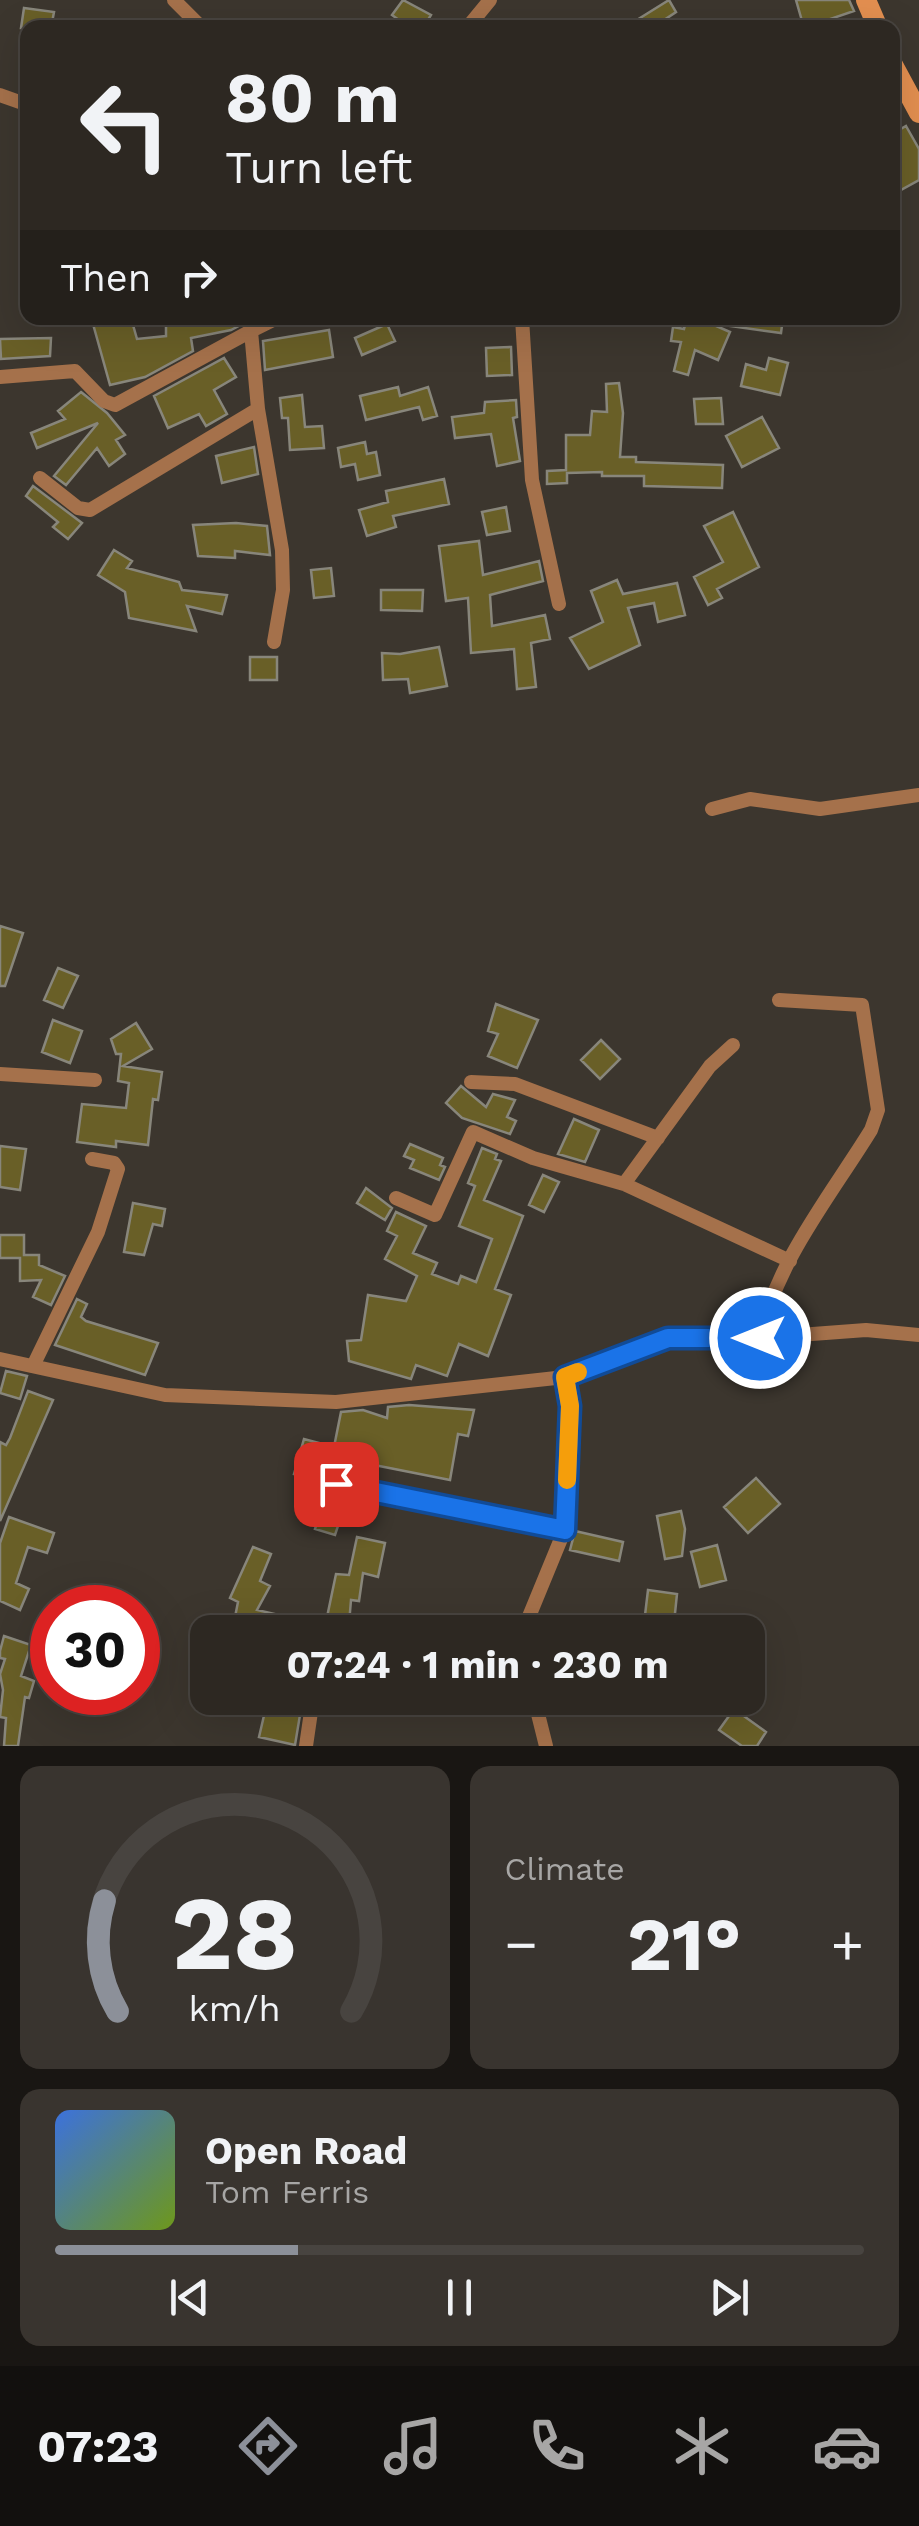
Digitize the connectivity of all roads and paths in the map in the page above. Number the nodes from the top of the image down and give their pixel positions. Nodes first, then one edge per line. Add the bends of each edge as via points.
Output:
1 (174, 0) edge
2 (490, 0) edge
3 (194, 20) edge
4 (474, 20) edge
5 (900, 78) edge
6 (919, 113) edge
7 (262, 325) edge
8 (522, 325) edge
9 (251, 330) junction
10 (0, 377) edge
11 (258, 409) junction
12 (40, 478) dead end
13 (559, 604) dead end
14 (274, 642) dead end
15 (919, 795) edge
16 (712, 809) dead end
17 (778, 1000) dead end
18 (733, 1045) dead end
19 (0, 1074) edge
20 (95, 1080) dead end
21 (470, 1082) dead end
22 (658, 1138) junction
23 (92, 1160) dead end
24 (624, 1184) junction
25 (396, 1198) dead end
26 (790, 1260) junction
27 (919, 1335) edge
28 (760, 1338) junction
29 (0, 1359) edge
30 (34, 1366) junction
31 (565, 1377) junction
32 (336, 1484) dead end
33 (565, 1530) junction
34 (530, 1615) edge
35 (311, 1715) edge
36 (538, 1715) edge
37 (306, 1746) edge
38 (546, 1746) edge

1 - 3 street
2 - 4 street
5 - 6 street
7 - 9 street
8 - 13 street via 532,480
9 - 10 street via 115,405 74,371
9 - 11 street
11 - 12 street via 90,510
11 - 14 street via 282,550
15 - 16 street via 820,809 750,799
17 - 26 street via 862,1005 878,1110
18 - 22 street
19 - 20 street
21 - 22 street via 515,1084
22 - 24 street
23 - 30 street via 118,1169 98,1232
24 - 25 street via 533,1158 473,1132 436,1216
24 - 26 street
26 - 28 street
27 - 28 street via 866,1330
28 - 31 street via 668,1338
29 - 30 street
30 - 31 street via 165,1395 336,1402
31 - 33 street
32 - 33 street
33 - 34 street
35 - 37 street
36 - 38 street

